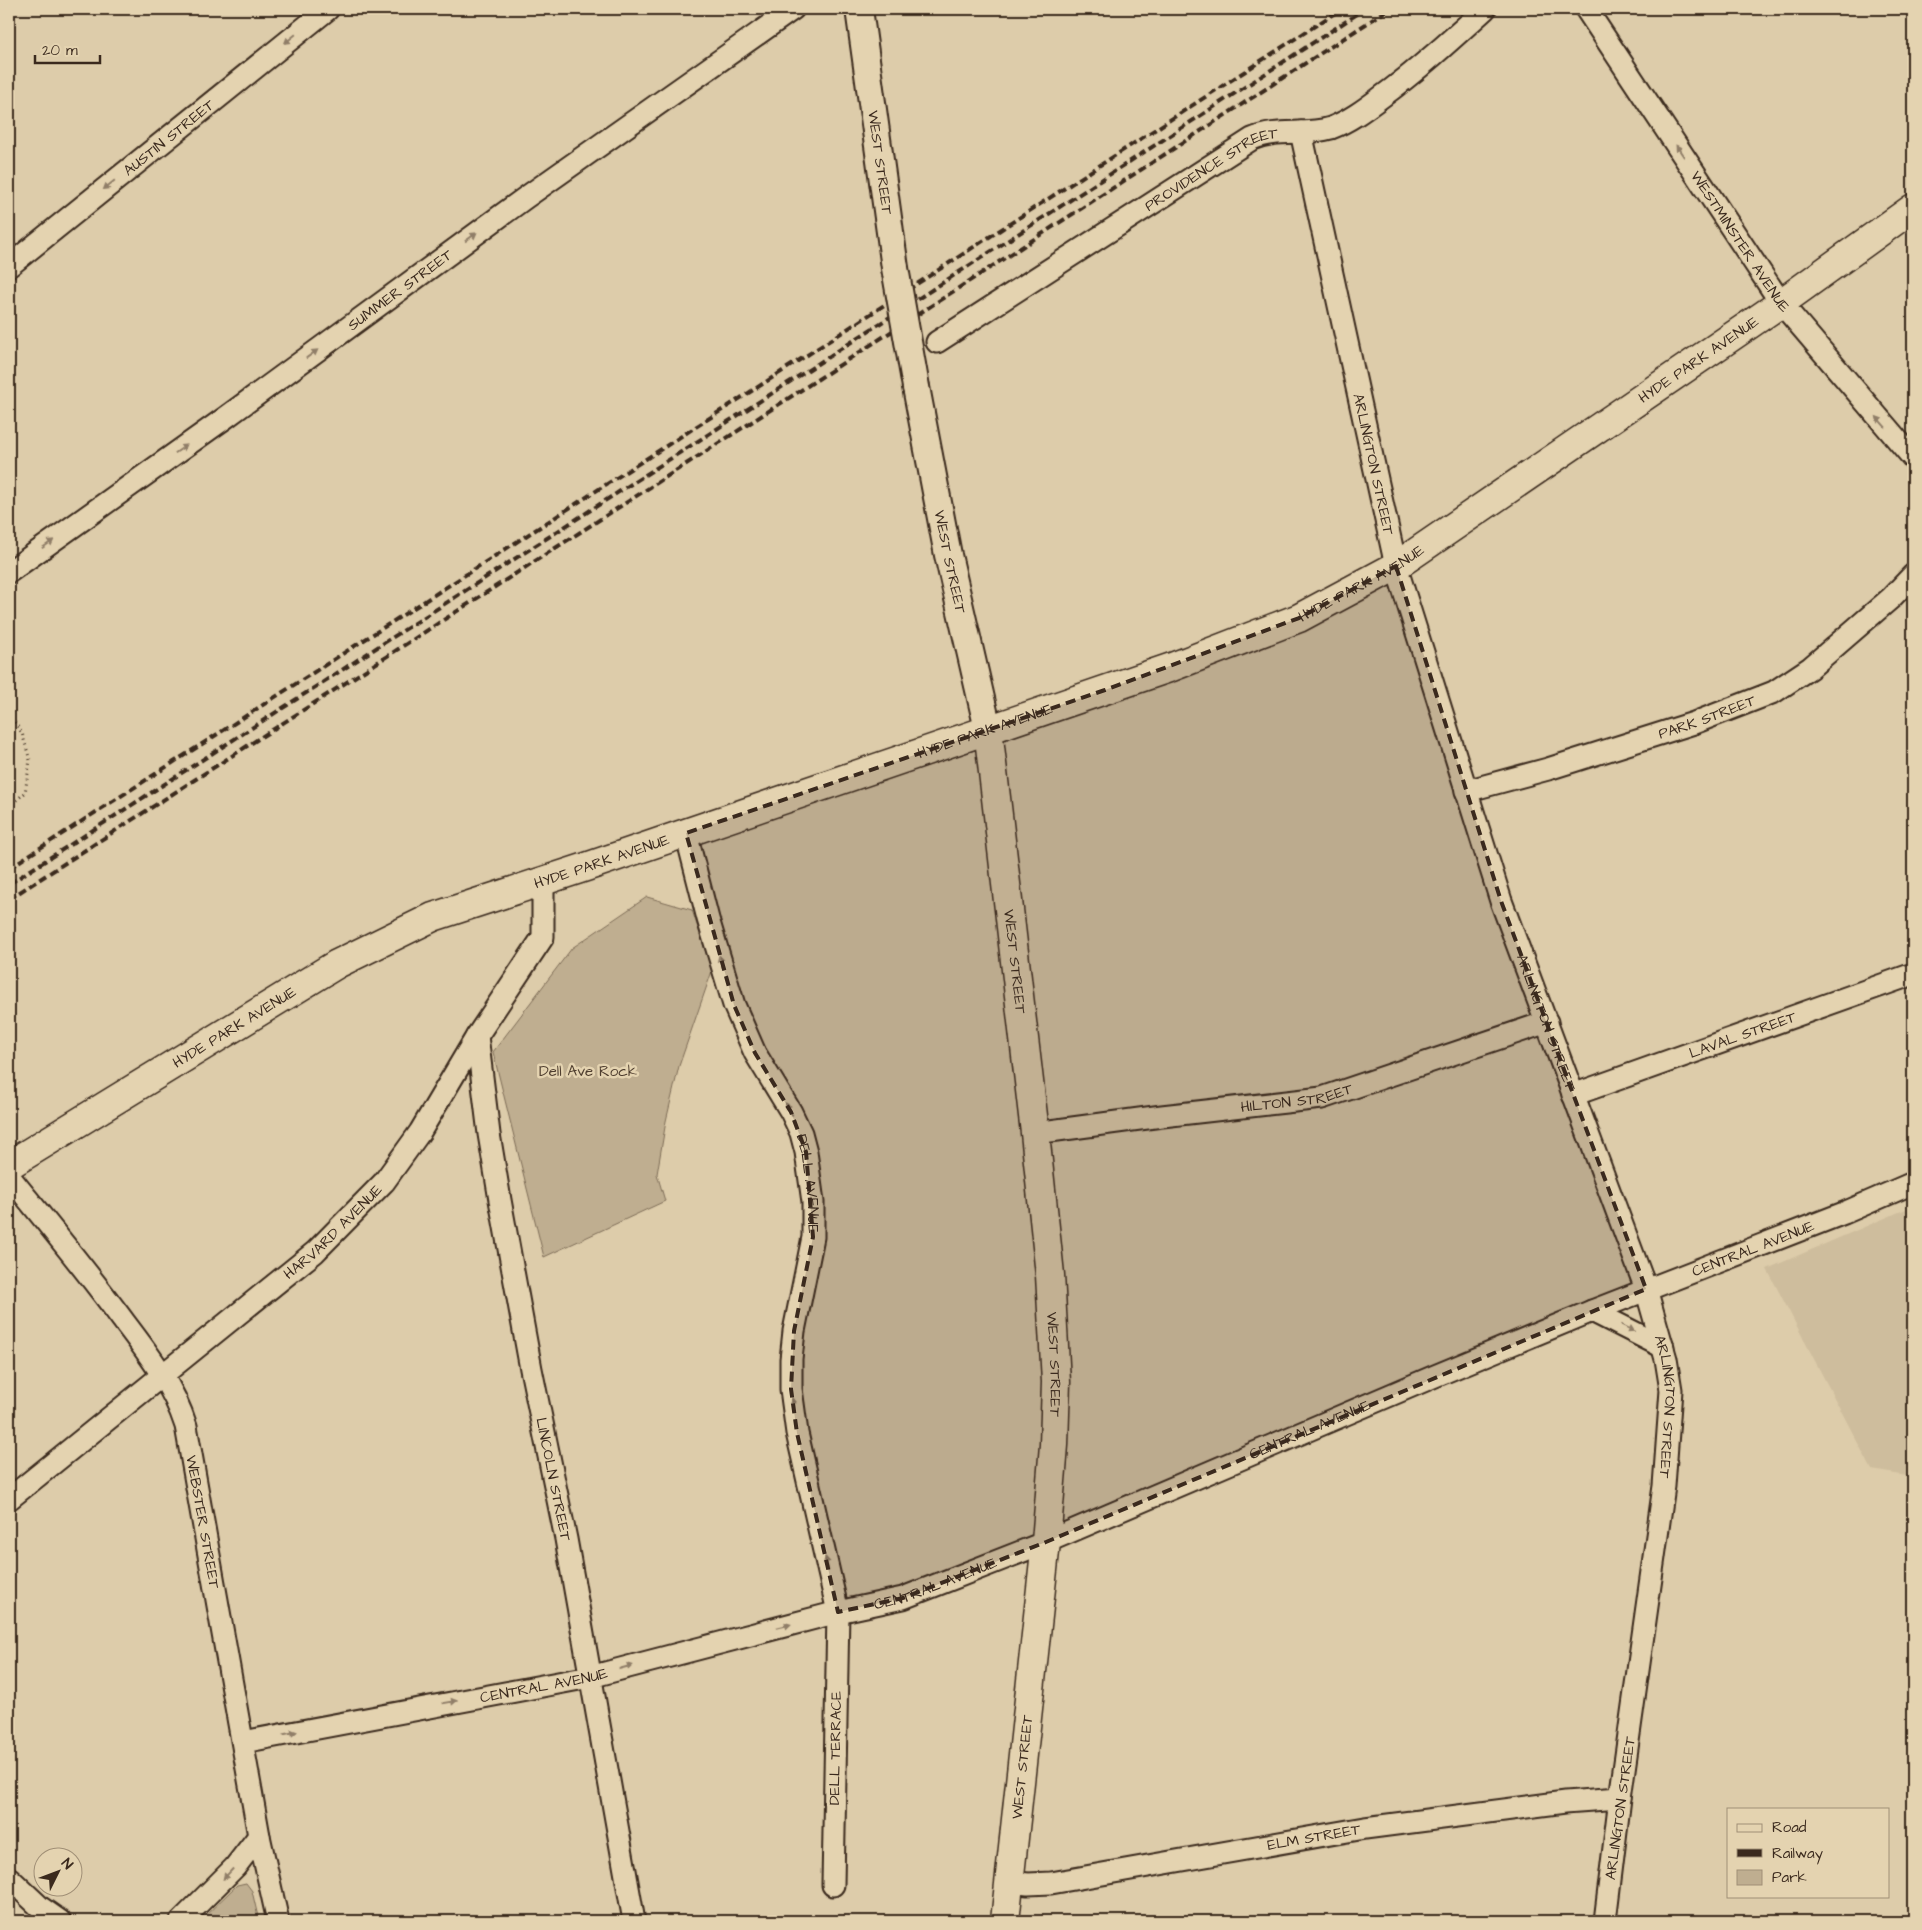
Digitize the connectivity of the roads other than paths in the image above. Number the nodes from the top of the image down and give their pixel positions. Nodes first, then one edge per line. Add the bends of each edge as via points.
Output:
1 (328, 9) edge
2 (793, 9) edge
3 (860, 9) edge
4 (1484, 9) edge
5 (1586, 9) edge
6 (1301, 132) junction
7 (1913, 208) edge
8 (9, 266) edge
9 (1781, 303) junction
10 (937, 342) dead end
11 (1913, 458) edge
12 (1396, 566) junction
13 (9, 572) edge
14 (1913, 575) edge
15 (988, 729) junction
16 (1466, 791) junction
17 (686, 833) junction
18 (543, 881) junction
19 (1913, 974) edge
20 (1547, 1022) junction
21 (477, 1036) junction
22 (1573, 1095) junction
23 (1035, 1133) junction
24 (9, 1165) edge
25 (9, 1176) edge
26 (1913, 1183) edge
27 (1646, 1289) junction
28 (1592, 1311) junction
29 (1663, 1347) junction
30 (163, 1374) junction
31 (9, 1499) edge
32 (1046, 1542) junction
33 (838, 1612) junction
34 (590, 1677) junction
35 (243, 1742) junction
36 (1620, 1798) junction
37 (259, 1836) junction
38 (9, 1878) edge
39 (1009, 1882) junction
40 (833, 1885) dead end
41 (60, 1921) edge
42 (181, 1921) edge
43 (278, 1921) edge
44 (634, 1921) edge
45 (1005, 1921) edge
46 (1605, 1921) edge

1 -> 8 street, AUSTIN STREET
13 -> 2 street, SUMMER STREET via 525,198
3 - 15 street, WEST STREET, bridge via 895,268 916,387 948,555
4 - 6 street, PROVIDENCE STREET via 1413,72 1360,113 1331,128
9 -> 5 street, WESTMINSTER AVENUE
6 - 10 street, PROVIDENCE STREET via 1260,136 1241,145
6 - 12 street, ARLINGTON STREET
7 - 9 main road, HYDE PARK AVENUE
11 -> 9 street, WESTMINSTER AVENUE
9 - 12 main road, HYDE PARK AVENUE
12 - 15 main road, HYDE PARK AVENUE via 1300,618 1172,667
12 - 16 street, ARLINGTON STREET
14 - 16 street, PARK STREET via 1810,668 1774,692 1694,724
15 - 17 main road, HYDE PARK AVENUE
15 - 23 main road, WEST STREET
16 - 20 street, ARLINGTON STREET via 1501,901
17 - 18 main road, HYDE PARK AVENUE
33 -> 17 street, DELL AVENUE via 796,1433 791,1389 794,1331 813,1237 813,1202 806,1152 791,1112 755,1052 734,1005
18 - 21 street, HARVARD AVENUE via 543,937
18 - 24 main road, HYDE PARK AVENUE via 433,918 337,964
19 - 22 street, LAVAL STREET
20 - 22 street, ARLINGTON STREET
20 - 23 street, HILTON STREET via 1322,1098
21 - 30 street, HARVARD AVENUE via 420,1132 384,1182 315,1252
21 - 34 street, LINCOLN STREET via 500,1200
22 - 27 street, ARLINGTON STREET
23 - 32 main road, WEST STREET via 1050,1274 1056,1382
25 - 30 street, WEBSTER STREET
26 - 27 street, CENTRAL AVENUE
27 - 28 street, CENTRAL AVENUE
27 - 29 street, ARLINGTON STREET
28 -> 29 street
28 - 32 street, CENTRAL AVENUE
29 - 36 street, ARLINGTON STREET via 1671,1390 1664,1486
30 - 31 street, HARVARD AVENUE
30 - 35 street, WEBSTER STREET via 186,1426
32 - 33 street, CENTRAL AVENUE via 903,1598
32 - 39 main road, WEST STREET
34 -> 33 street, CENTRAL AVENUE
33 - 40 street, DELL TERRACE
35 -> 34 street, CENTRAL AVENUE
34 - 44 street, LINCOLN STREET
35 - 37 street, WEBSTER STREET
36 - 39 street, ELM STREET via 1365,1828 1058,1882
36 - 46 street, ARLINGTON STREET
37 -> 42 street via 235,1867
37 - 43 street, WEBSTER STREET
38 - 41 street
39 - 45 main road, WEST STREET

